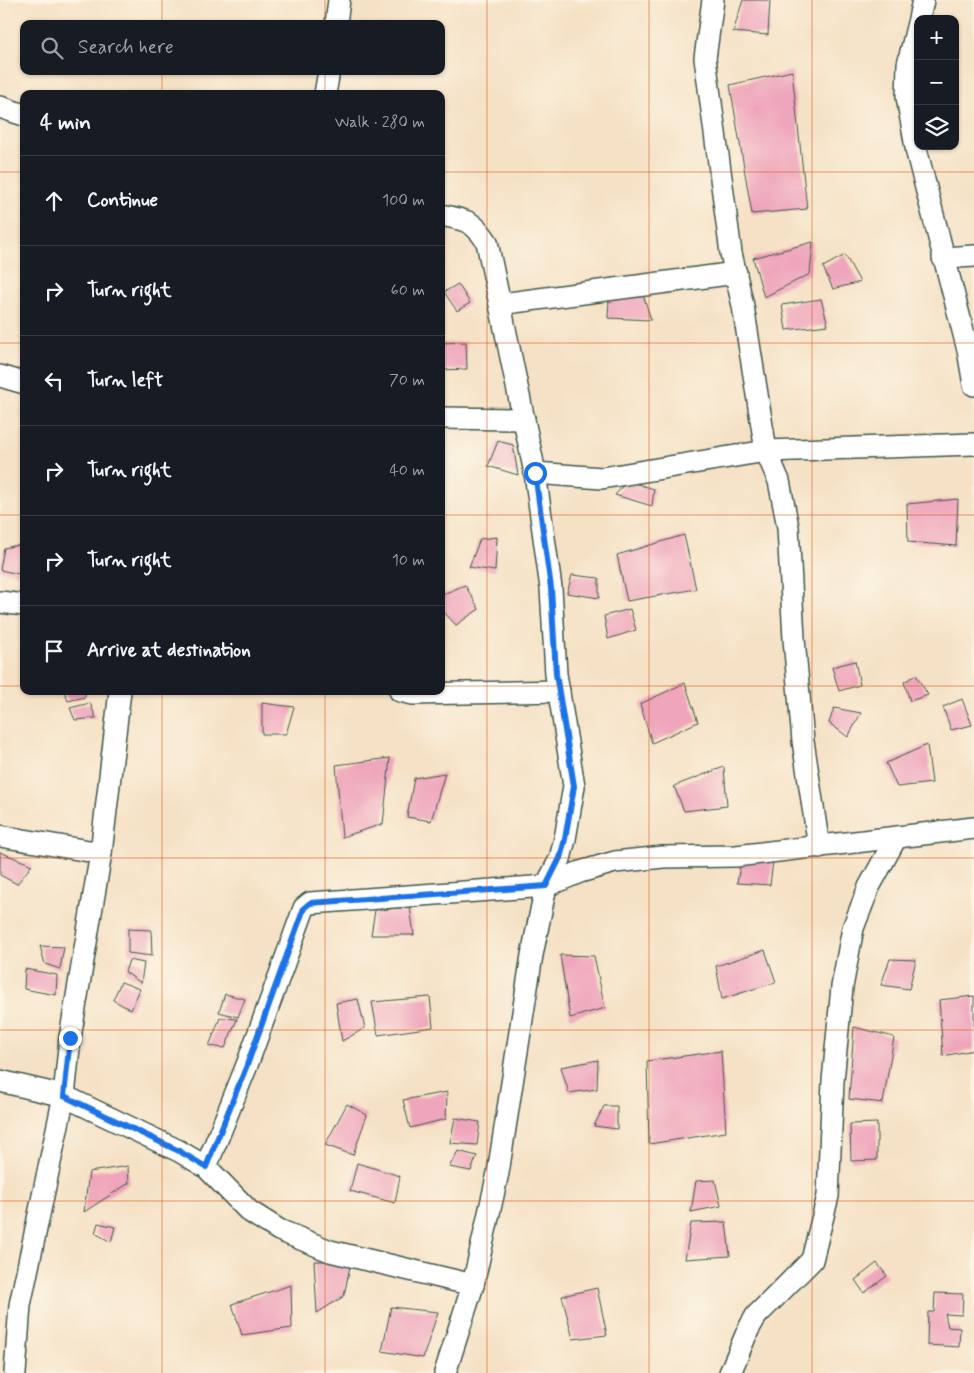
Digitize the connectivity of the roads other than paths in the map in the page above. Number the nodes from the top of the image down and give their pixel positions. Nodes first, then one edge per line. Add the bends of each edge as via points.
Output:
1 (339, 0) edge
2 (713, 0) edge
3 (923, 0) edge
4 (920, 15) edge
5 (336, 20) edge
6 (914, 39) edge
7 (328, 75) edge
8 (326, 90) edge
9 (0, 107) edge
10 (20, 114) edge
11 (445, 216) edge
12 (974, 256) edge
13 (943, 258) junction
14 (736, 272) junction
15 (500, 304) junction
16 (0, 376) edge
17 (20, 382) edge
18 (974, 385) edge
19 (445, 418) edge
20 (524, 419) junction
21 (974, 444) edge
22 (766, 451) junction
23 (535, 473) junction
24 (0, 602) edge
25 (20, 604) edge
26 (559, 691) junction
27 (445, 693) edge
28 (120, 695) edge
29 (974, 828) edge
30 (0, 836) edge
31 (896, 838) junction
32 (819, 847) junction
33 (101, 853) junction
34 (546, 886) junction
35 (0, 1081) edge
36 (64, 1096) junction
37 (206, 1167) junction
38 (472, 1285) junction
39 (737, 1370) edge
40 (15, 1373) edge
41 (445, 1373) edge

1 - 5 street
2 - 14 street via 705,58
3 - 4 street
6 - 13 street via 908,64 907,97
7 - 8 street
9 - 10 street
11 - 15 street via 477,226 487,242
12 - 13 street
13 - 18 street
14 - 15 street
14 - 22 street
15 - 20 street
16 - 17 street
19 - 20 street
20 - 23 street
21 - 22 street
22 - 23 street via 602,478
22 - 32 street via 778,481 788,527 803,741
23 - 26 street via 551,588
24 - 25 street
26 - 27 street
26 - 34 street via 574,786 564,845
28 - 33 street
29 - 31 street
30 - 33 street
31 - 32 street
31 - 39 street via 869,887 854,928 842,987 833,1081 828,1196 812,1260 756,1316 748,1330
32 - 34 street via 736,856 663,857 615,862
33 - 36 street via 70,1038
34 - 37 street via 310,903 304,908
34 - 38 street via 530,964 498,1173
35 - 36 street
36 - 37 street
36 - 40 street via 20,1305
37 - 38 street via 249,1211 279,1230 330,1251
38 - 41 street

